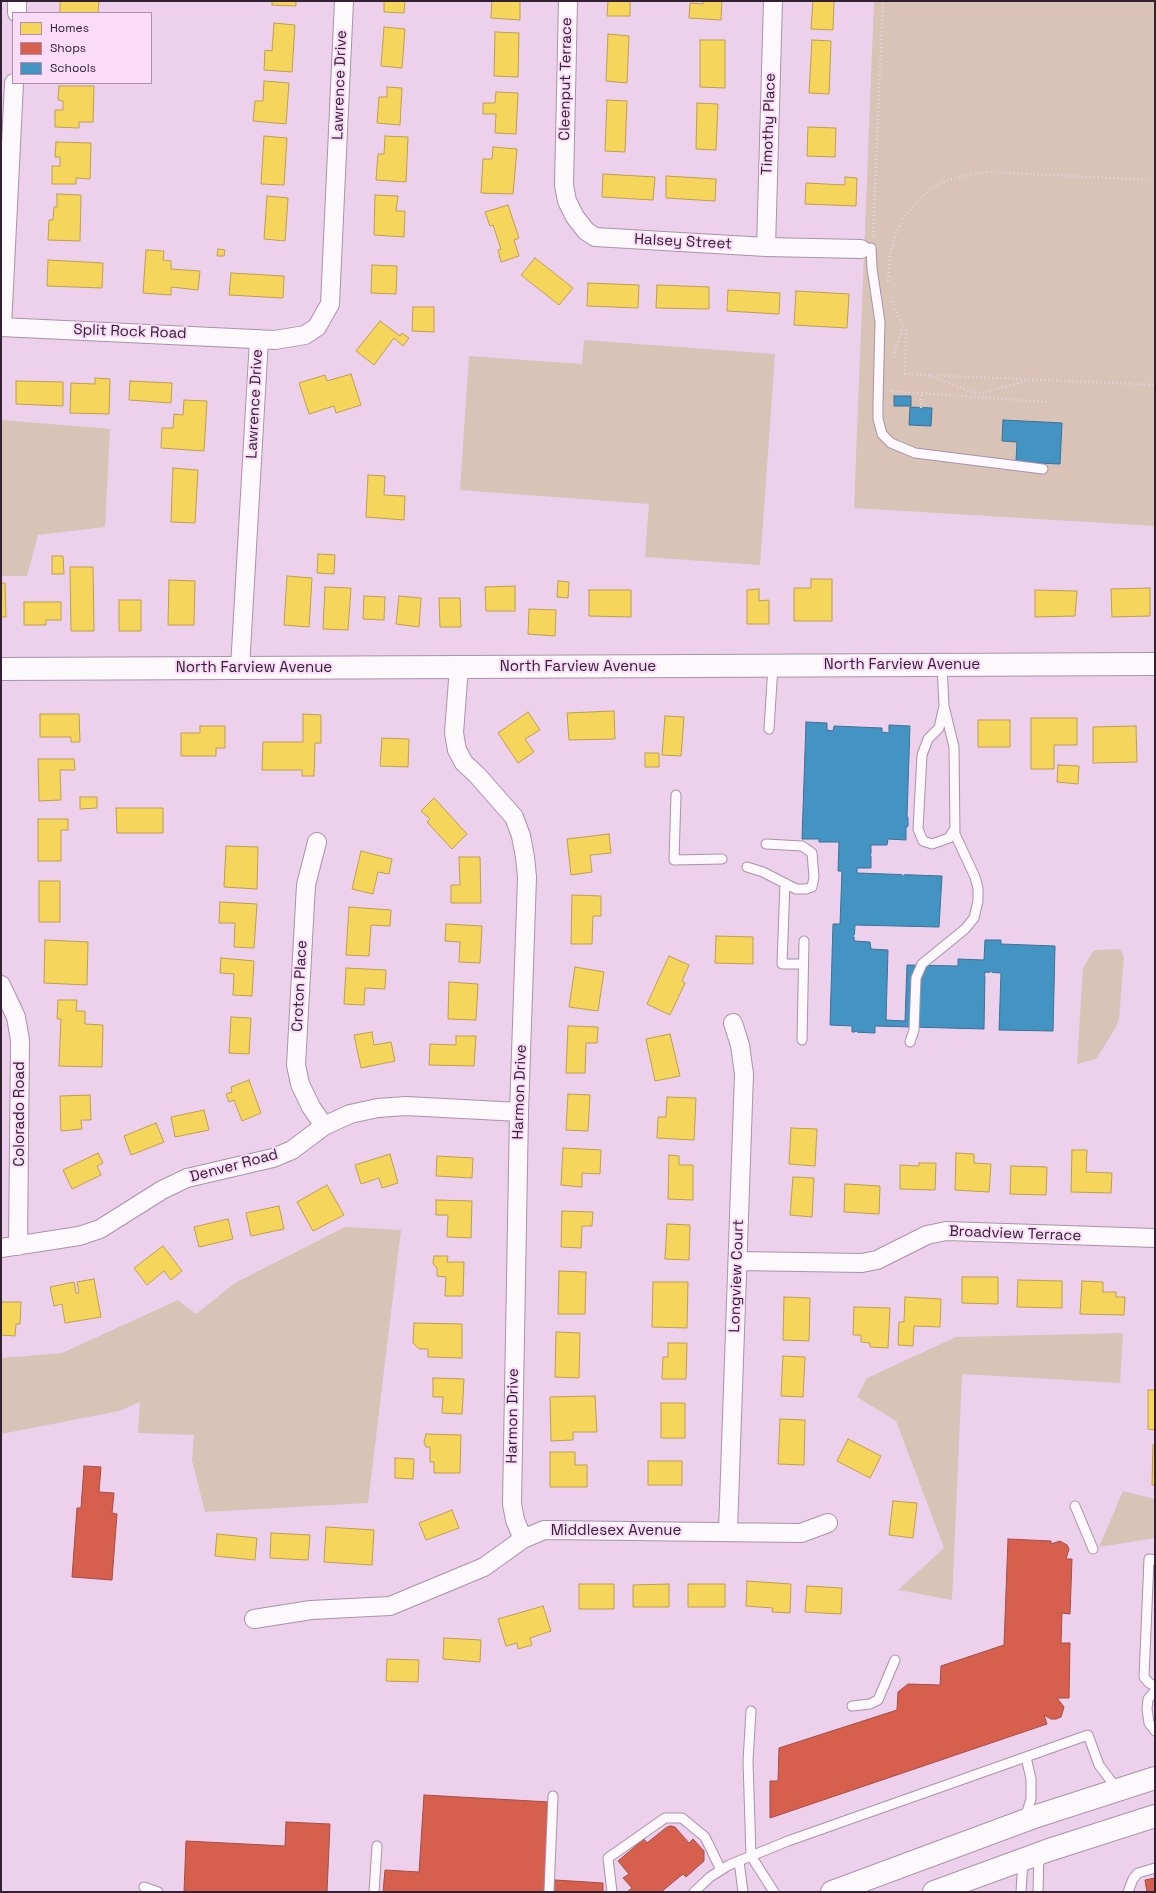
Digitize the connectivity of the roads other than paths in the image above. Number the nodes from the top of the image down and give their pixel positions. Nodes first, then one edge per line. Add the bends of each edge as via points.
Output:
1 (17, 1) edge
2 (344, 1) edge
3 (568, 1) edge
4 (773, 1) edge
5 (17, 12) edge
6 (14, 84) edge
7 (564, 157) joint
8 (766, 247) junction
9 (866, 248) joint
10 (2, 327) edge
11 (259, 339) junction
12 (1043, 468) dead end
13 (1155, 664) edge
14 (942, 665) junction
15 (772, 666) junction
16 (459, 667) junction
17 (240, 668) junction
18 (1, 669) edge
19 (944, 706) junction
20 (769, 729) dead end
21 (676, 795) dead end
22 (954, 830) junction
23 (317, 842) dead end
24 (766, 844) dead end
25 (722, 859) dead end
26 (747, 867) dead end
27 (785, 883) junction
28 (804, 941) dead end
29 (803, 964) junction
30 (1, 985) edge
31 (733, 1023) dead end
32 (802, 1040) dead end
33 (910, 1042) dead end
34 (519, 1112) junction
35 (324, 1126) junction
36 (1155, 1238) edge
37 (10, 1247) edge
38 (738, 1261) junction
39 (1075, 1506) dead end
40 (828, 1523) dead end
41 (728, 1531) junction
42 (523, 1539) junction
43 (1093, 1548) dead end
44 (1155, 1560) edge
45 (254, 1619) dead end
46 (895, 1660) dead end
47 (1155, 1686) edge
48 (1155, 1691) edge
49 (852, 1706) dead end
50 (751, 1711) dead end
51 (1155, 1731) edge
52 (1026, 1757) junction
53 (1155, 1778) edge
54 (1117, 1789) junction
55 (553, 1796) dead end
56 (1155, 1816) edge
57 (1025, 1820) junction
58 (377, 1846) dead end
59 (751, 1856) junction
60 (1031, 1856) junction
61 (739, 1861) junction
62 (1155, 1868) edge
63 (721, 1870) junction
64 (144, 1887) dead end
65 (947, 1890) edge
66 (158, 1892) edge
67 (374, 1892) edge
68 (549, 1892) edge
69 (612, 1892) edge
70 (694, 1892) edge
71 (743, 1892) edge
72 (774, 1892) edge
73 (832, 1892) edge
74 (1021, 1892) edge
75 (1038, 1892) edge
76 (1128, 1892) edge

1 - 5 street
2 - 11 street, Lawrence Drive via 330,304 317,327 305,335 275,340
3 - 7 street, Cleenput Terrace
4 - 8 street, Timothy Place
6 - 10 street
7 - 8 street, Halsey Street via 567,201 575,217 595,237
8 - 9 street, Halsey Street
9 - 12 lane via 872,268 880,322 878,419 882,434 891,443 915,453
10 - 11 street, Split Rock Road
11 - 17 street, Lawrence Drive
13 - 14 main road, North Farview Avenue
14 - 15 main road, North Farview Avenue
14 - 19 lane
15 - 16 main road, North Farview Avenue
15 - 20 lane
16 - 17 main road, North Farview Avenue
16 - 34 street, Harmon Drive via 454,733 457,750 464,763 514,817 526,857
17 - 18 main road, North Farview Avenue
19 - 22 lane via 954,747
19 - 22 lane via 939,728 928,740 922,755 918,829 923,841 932,844 948,838
21 - 25 lane via 674,860
22 - 33 lane via 975,877 978,901 974,918 965,929 922,964 916,978 914,1030
23 - 35 street, Croton Place via 306,885 296,1065 300,1084
24 - 27 lane via 802,846 812,853 812,887 806,890 796,889
26 - 27 lane
27 - 29 lane via 782,964
28 - 29 lane
29 - 32 lane
30 - 37 street, Colorado Road via 16,1017 20,1040
31 - 38 street, Longview Court via 740,1045 744,1074
34 - 35 street, Denver Road via 378,1108 350,1114
34 - 42 street, Harmon Drive via 512,1504
35 - 37 street, Denver Road via 292,1150 273,1158 187,1178 162,1190 100,1229 79,1236
36 - 38 street, Broadview Terrace via 946,1231 927,1235 878,1260 862,1263
38 - 41 street, Longview Court
39 - 43 lane
40 - 41 street, Middlesex Avenue via 801,1533
41 - 42 street, Middlesex Avenue via 544,1530
42 - 45 street, Middlesex Avenue via 484,1568 390,1606 311,1610
44 - 47 lane via 1149,1560 1144,1677
46 - 49 lane via 878,1700 870,1704
48 - 51 lane via 1148,1698 1147,1709
50 - 59 lane via 748,1761
52 - 54 lane via 1088,1735 1099,1765
52 - 57 lane via 1031,1779 1031,1798
52 - 59 lane
53 - 54 main road
54 - 57 main road
55 - 68 lane
56 - 60 main road
57 - 73 main road
58 - 67 lane
59 - 61 lane
59 - 72 lane
60 - 65 main road
60 - 74 lane
60 - 75 lane
61 - 63 lane
61 - 71 lane
62 - 76 lane via 1138,1873
63 - 69 lane via 705,1837 682,1818 665,1818 608,1858
63 - 70 lane
64 - 66 lane

